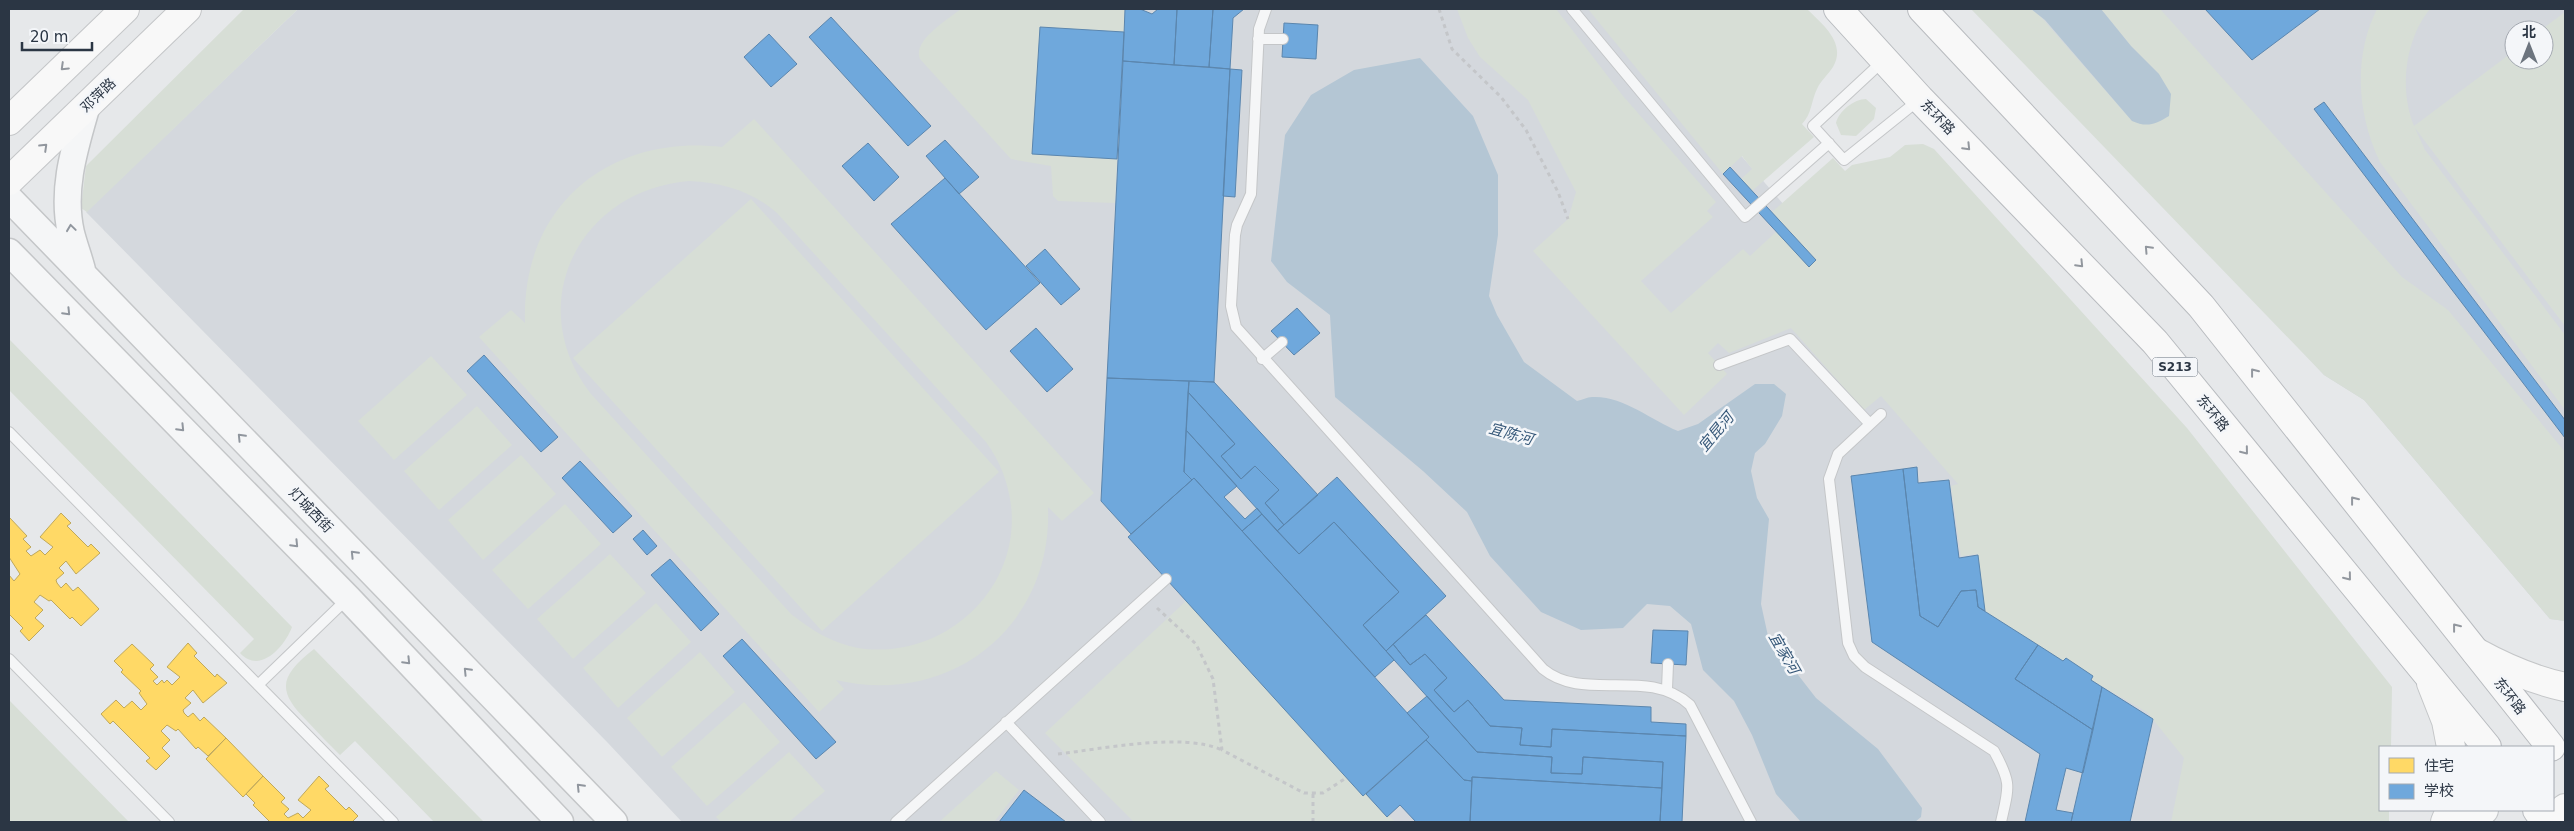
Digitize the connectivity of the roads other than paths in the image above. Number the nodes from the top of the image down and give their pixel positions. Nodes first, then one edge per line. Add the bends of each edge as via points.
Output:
1 (124, 9) edge
2 (187, 9) edge
3 (1266, 9) edge
4 (1572, 9) edge
5 (1838, 9) edge
6 (1922, 9) edge
7 (1258, 38) junction
8 (1283, 39) dead end
9 (1885, 59) junction
10 (1920, 99) junction
11 (87, 105) junction
12 (9, 121) edge
13 (1829, 143) junction
14 (9, 181) edge
15 (9, 198) edge
16 (9, 252) edge
17 (9, 275) edge
18 (84, 275) junction
19 (40, 284) junction
20 (1282, 342) dead end
21 (1262, 358) junction
22 (1719, 365) dead end
23 (1881, 414) dead end
24 (1870, 424) junction
25 (9, 432) edge
26 (1166, 579) dead end
27 (348, 598) junction
28 (2476, 652) junction
29 (9, 659) edge
30 (1668, 664) dead end
31 (2429, 677) junction
32 (258, 685) junction
33 (2565, 687) edge
34 (1667, 689) junction
35 (1006, 722) junction
36 (2450, 746) edge
37 (2486, 746) edge
38 (2552, 746) edge
39 (373, 802) junction
40 (2565, 808) edge
41 (2483, 811) edge
42 (2538, 811) edge
43 (166, 820) edge
44 (384, 822) edge
45 (392, 822) edge
46 (560, 822) edge
47 (614, 822) edge
48 (896, 822) edge
49 (1100, 822) edge
50 (1751, 822) edge
51 (2001, 822) edge
52 (2469, 822) edge
53 (2547, 822) edge

1 -> 12 main road
2 - 11 main road, 邓萍路
3 - 7 lane
4 - 13 lane via 1745,217
5 - 9 main road, 东环路 / S213
28 -> 6 main road, 东环路 via 2201,306
7 - 8 lane
7 - 21 lane via 1251,194 1236,231 1231,306 1236,327
9 - 10 main road, 东环路 / S213
9 - 13 lane via 1813,126
10 - 13 lane via 1844,160
10 -> 31 main road, 东环路 / S213 via 2156,342
14 -> 11 main road, 邓萍路
18 -> 11 street via 71,232 67,188
15 - 18 street, 灯城西街
16 - 19 street
17 - 19 street
47 -> 18 street, 灯城西街
19 -> 27 street
20 - 21 lane
21 - 34 lane via 1553,677 1575,683
22 - 24 lane via 1790,339
23 - 24 lane
24 - 51 lane via 1838,454 1829,479 1850,649 1865,667 1994,751 2006,772 2008,784
25 - 32 lane
26 - 35 lane
27 - 32 lane
27 -> 46 street
28 - 33 main road via 2529,678
28 - 38 main road, 东环路
29 - 43 lane
30 - 34 lane
31 - 36 main road via 2446,720
31 - 37 main road, 东环路 / S213
32 - 39 lane
34 - 50 lane via 1690,705
35 - 48 lane
35 - 49 lane
39 - 44 lane
39 - 45 lane
40 - 53 main road
41 - 52 main road
42 - 53 main road

